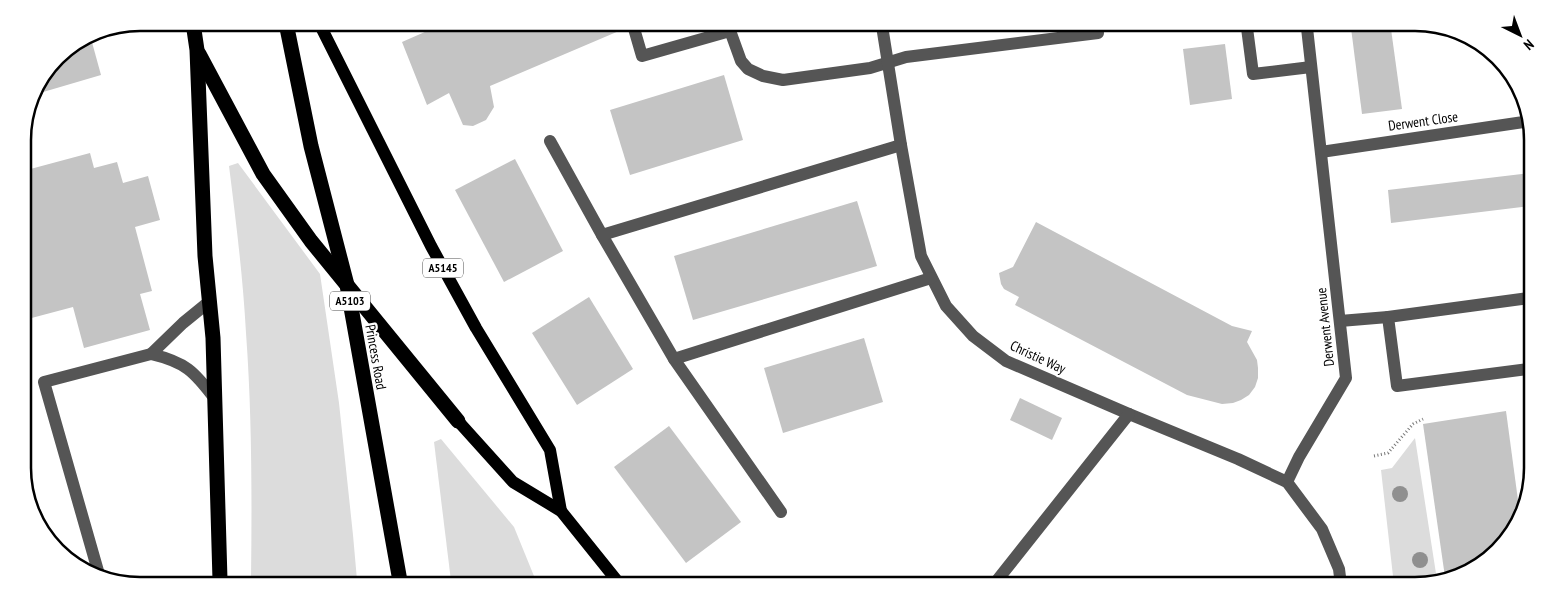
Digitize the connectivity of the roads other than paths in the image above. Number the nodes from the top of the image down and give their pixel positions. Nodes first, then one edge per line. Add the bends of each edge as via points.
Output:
1 (194, 31) edge
2 (288, 31) edge
3 (323, 31) edge
4 (635, 31) edge
5 (720, 31) edge
6 (730, 31) edge
7 (883, 31) edge
8 (1247, 31) edge
9 (1307, 31) edge
10 (1098, 33) dead end
11 (197, 50) junction
12 (888, 62) junction
13 (1311, 66) junction
14 (1522, 122) edge
15 (550, 141) dead end
16 (901, 145) junction
17 (1321, 152) junction
18 (602, 235) junction
19 (931, 278) junction
20 (347, 285) junction
21 (1524, 299) edge
22 (210, 301) junction
23 (1388, 317) junction
24 (1340, 322) junction
25 (150, 354) junction
26 (674, 359) junction
27 (1524, 369) edge
28 (215, 398) junction
29 (1129, 414) junction
30 (458, 421) joint
31 (1287, 482) junction
32 (561, 511) junction
33 (780, 512) dead end
34 (97, 567) edge
35 (220, 577) edge
36 (399, 577) edge
37 (614, 577) edge
38 (1000, 577) edge
39 (1340, 577) edge

1 - 11 highway, A5103
2 - 20 highway, Princess Road / A5103 via 311,146
3 - 32 main road, A5145 via 431,246 550,450
4 - 5 street via 642,56
6 - 12 street via 741,61 748,69 783,80 870,68
7 - 12 street, Christie Way
8 - 13 street via 1253,74
9 - 13 street, Derwent Avenue
10 - 12 street
11 - 20 highway, A5103 via 263,174
11 - 22 highway, A5103 via 205,256
12 - 16 street, Christie Way
13 - 17 street, Derwent Avenue
14 - 17 street, Derwent Close
15 - 18 street
16 - 18 street
16 - 19 street, Christie Way via 921,256
17 - 24 street, Derwent Avenue
18 - 26 street
19 - 26 street
19 - 29 street, Christie Way via 946,306 967,330 1006,360
20 - 30 highway, A5103
20 - 36 highway, Princess Road / A5103
21 - 23 street
22 - 25 street
22 - 28 highway, A5103
23 - 24 street
23 - 27 street via 1397,386
24 - 31 street, Derwent Avenue via 1346,378
25 - 28 street via 184,365
25 - 34 street via 44,382
26 - 33 street
28 - 35 highway, A5103
29 - 31 street, Christie Way
29 - 38 street
30 - 32 main road, A5145 via 513,482
31 - 39 street via 1322,529
32 - 37 main road, A5145

